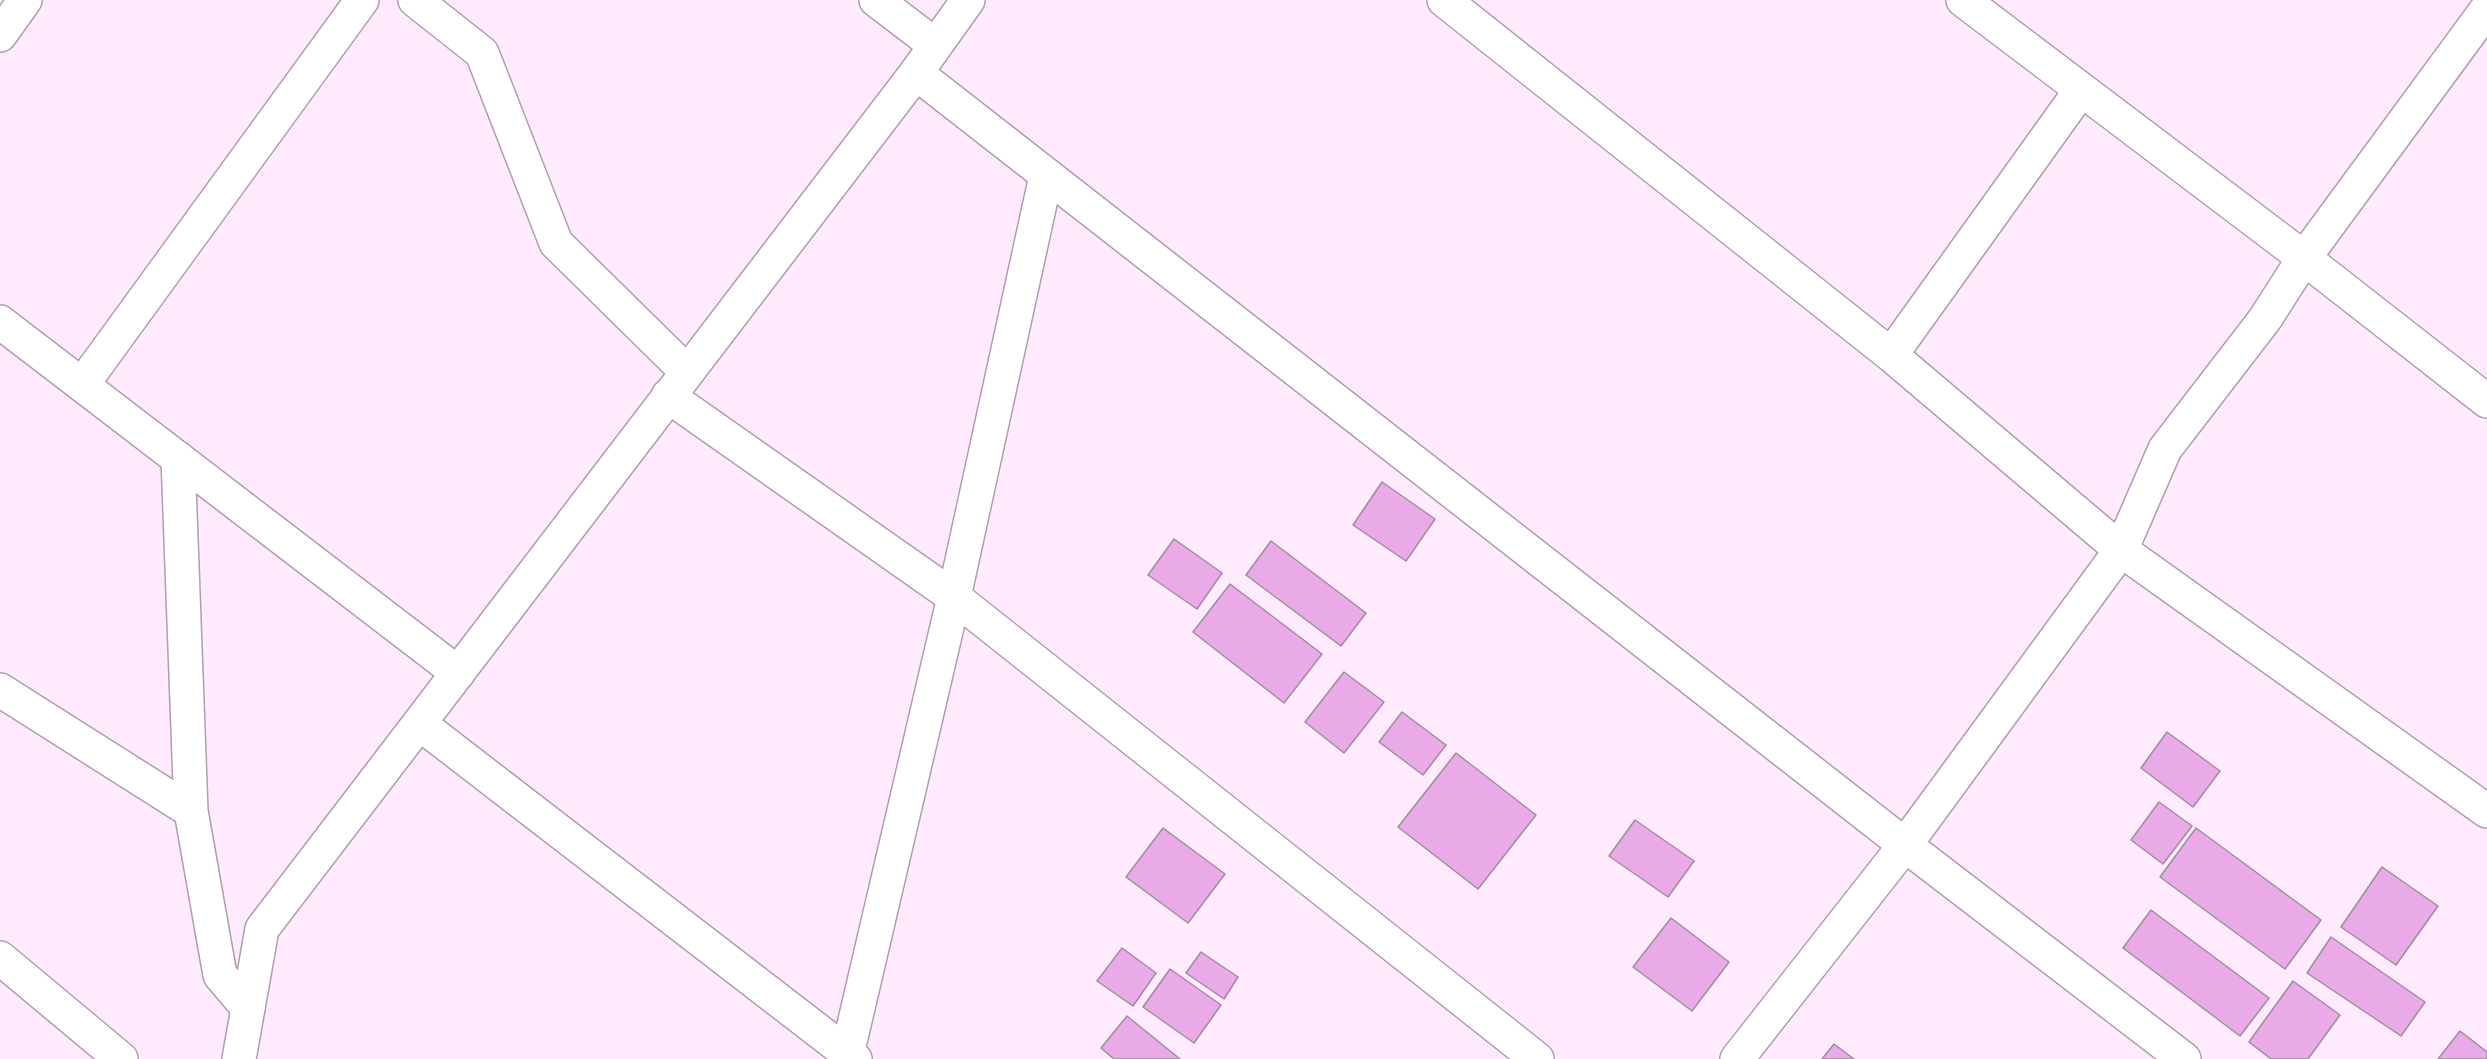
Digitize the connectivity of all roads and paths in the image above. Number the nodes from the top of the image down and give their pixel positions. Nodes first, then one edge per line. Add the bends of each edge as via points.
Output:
1 (25, 0) edge
2 (362, 0) edge
3 (415, 0) edge
4 (876, 0) edge
5 (969, 0) edge
6 (1444, 0) edge
7 (1963, 0) edge
8 (2478, 8) edge
9 (0, 35) edge
10 (934, 45) junction
11 (916, 73) junction
12 (2081, 90) junction
13 (1046, 176) junction
14 (2304, 258) junction
15 (0, 322) edge
16 (1891, 355) junction
17 (678, 384) junction
18 (82, 385) junction
19 (2487, 401) edge
20 (178, 458) junction
21 (2121, 550) junction
22 (954, 597) junction
23 (458, 673) junction
24 (0, 690) edge
25 (420, 724) junction
26 (2487, 810) edge
27 (191, 811) junction
28 (1905, 845) junction
29 (0, 958) edge
30 (248, 1008) junction
31 (849, 1057) edge
32 (121, 1059) edge
33 (239, 1059) edge
34 (1537, 1059) edge
35 (1737, 1059) edge
36 (2184, 1059) edge

1 - 9 street
2 - 18 street
3 - 17 street via 482,53 556,243
4 - 10 street
5 - 10 street
6 - 16 street
7 - 12 street
8 - 14 street
10 - 11 street
11 - 13 street
11 - 17 street
12 - 14 street
12 - 16 street
13 - 22 street
13 - 28 street
14 - 19 street
14 - 21 street via 2265,319 2165,448
15 - 18 street
16 - 21 street
17 - 22 street
17 - 23 street
18 - 20 street
20 - 23 street
20 - 27 street
21 - 26 street
21 - 28 street
22 - 31 street
22 - 34 street
23 - 25 street
24 - 27 street
25 - 30 street via 262,929
25 - 31 street
27 - 30 street via 220,975
28 - 35 street
28 - 36 street
29 - 32 street
30 - 33 street

